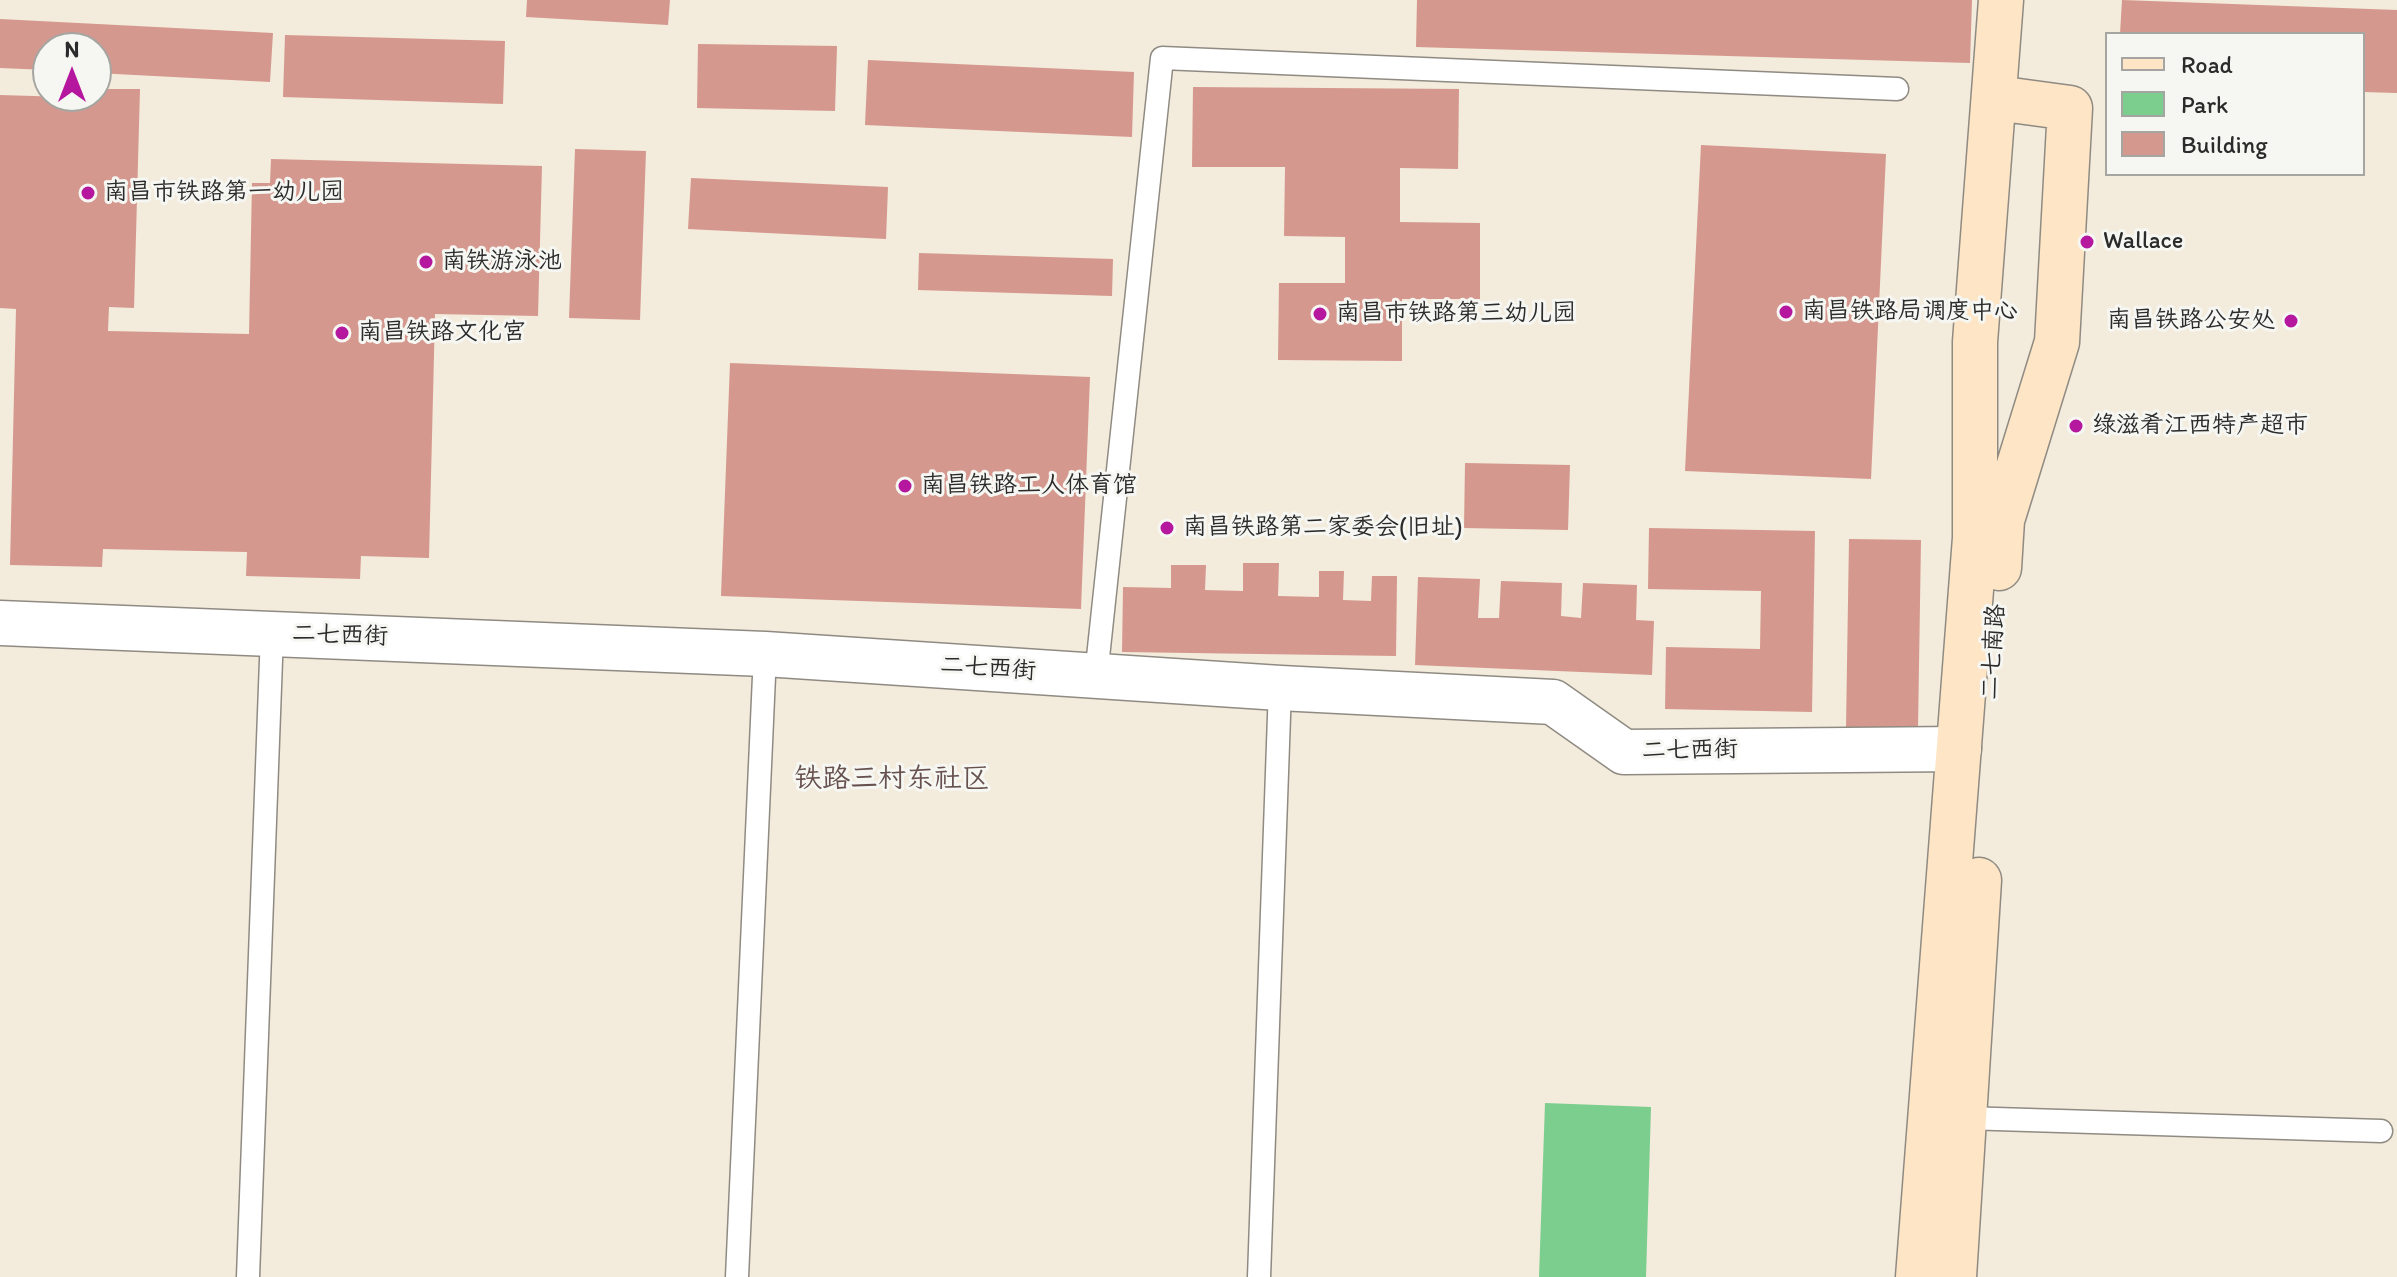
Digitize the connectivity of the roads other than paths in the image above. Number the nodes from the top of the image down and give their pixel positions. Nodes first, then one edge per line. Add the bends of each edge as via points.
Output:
1 (2001, 0) edge
2 (1897, 89) dead end
3 (1996, 98) junction
4 (0, 623) edge
5 (272, 633) junction
6 (765, 654) junction
7 (1096, 676) junction
8 (1280, 688) junction
9 (1959, 749) junction
10 (1964, 1118) junction
11 (2381, 1131) dead end
12 (248, 1277) edge
13 (737, 1277) edge
14 (1259, 1277) edge
15 (1918, 1277) edge
16 (1954, 1277) edge

1 - 3 main road, 二七南路
2 - 7 lane via 1162,58
3 - 9 main road, 二七南路 via 1975,342 1975,538
3 - 10 main road, 二七南路 via 2070,108 2057,342 2002,520
4 - 5 street, 二七西街
5 - 6 street, 二七西街
5 - 12 lane
6 - 7 street, 二七西街
6 - 13 lane
7 - 8 street, 二七西街
8 - 9 street, 二七西街 via 1553,702 1624,752
8 - 14 lane
9 - 15 main road, 二七南路
10 - 11 lane
10 - 16 main road, 二七南路

